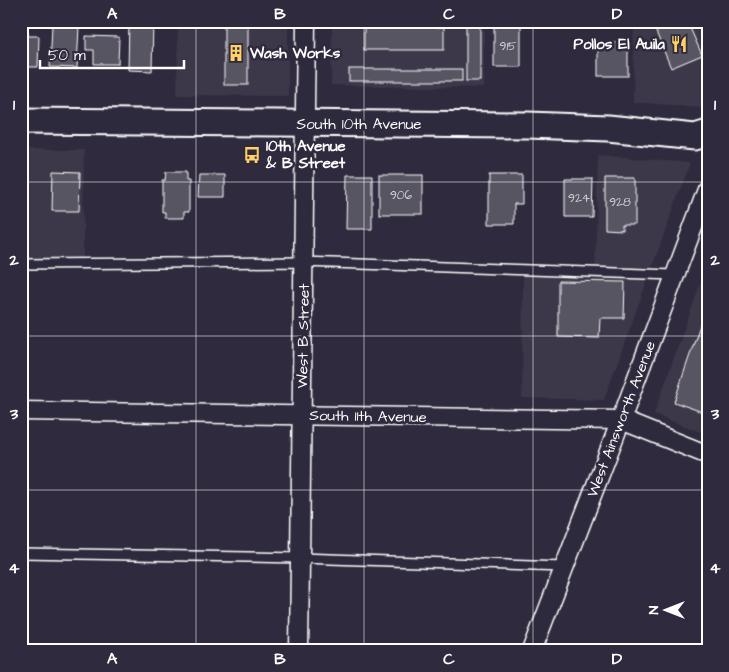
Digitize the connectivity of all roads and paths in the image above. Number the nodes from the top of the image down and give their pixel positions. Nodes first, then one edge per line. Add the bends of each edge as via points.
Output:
1 (306, 21) edge
2 (21, 121) edge
3 (305, 124) junction
4 (704, 139) edge
5 (708, 187) edge
6 (303, 262) junction
7 (21, 264) edge
8 (674, 275) junction
9 (21, 411) edge
10 (302, 415) junction
11 (621, 420) junction
12 (708, 455) edge
13 (21, 553) edge
14 (300, 558) junction
15 (564, 567) junction
16 (299, 651) edge
17 (532, 651) edge

1 - 3 street, West B Street
2 - 3 main road, South 10th Avenue
3 - 4 main road, South 10th Avenue via 577,127
3 - 6 street, West B Street
5 - 8 street, West Ainsworth Avenue
6 - 7 lane
6 - 8 lane
6 - 10 street, West B Street
8 - 11 street, West Ainsworth Avenue
9 - 10 street, South 11th Avenue
10 - 11 street, South 11th Avenue
10 - 14 street, West B Street
11 - 12 street, South 11th Avenue
11 - 15 street, West Ainsworth Avenue
13 - 14 lane
14 - 15 lane
14 - 16 street, West B Street
15 - 17 street, West Ainsworth Avenue

